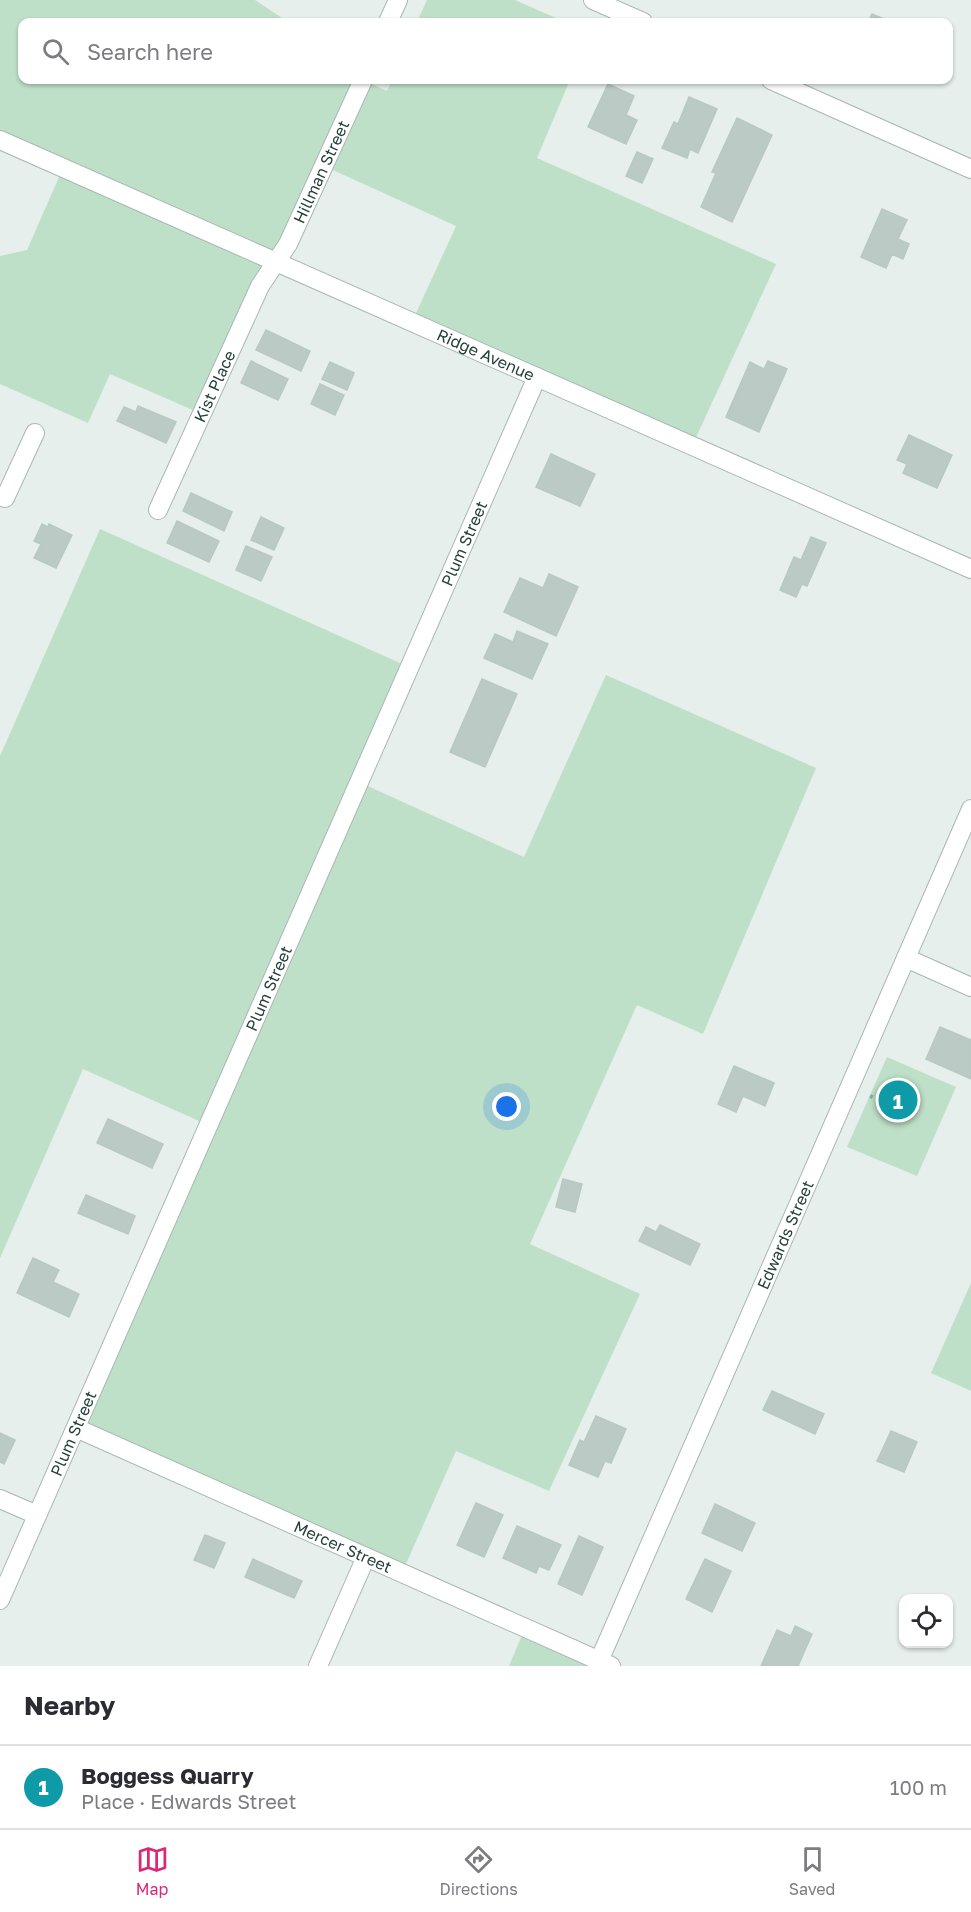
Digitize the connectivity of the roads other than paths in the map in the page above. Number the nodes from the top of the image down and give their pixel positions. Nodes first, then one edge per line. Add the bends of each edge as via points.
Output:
1 (398, 0) edge
2 (593, 0) edge
3 (390, 18) edge
4 (634, 18) edge
5 (361, 84) edge
6 (780, 84) edge
7 (0, 140) edge
8 (971, 169) edge
9 (275, 261) junction
10 (537, 377) junction
11 (35, 433) dead end
12 (0, 496) edge
13 (158, 510) dead end
14 (971, 569) edge
15 (971, 809) edge
16 (906, 958) junction
17 (971, 987) edge
18 (76, 1428) junction
19 (0, 1499) edge
20 (37, 1515) junction
21 (366, 1557) junction
22 (0, 1600) edge
23 (605, 1663) edge
24 (318, 1666) edge

1 - 3 street
2 - 4 street
5 - 9 street, Hillman Street via 288,244
6 - 8 street
7 - 9 street, Ridge Avenue
9 - 10 street, Ridge Avenue
9 - 13 street, Kist Place
10 - 14 street, Ridge Avenue
10 - 18 street, Plum Street
11 - 12 street via 5,498
15 - 16 street, Edwards Street
16 - 17 street
16 - 23 street, Edwards Street
18 - 20 street, Plum Street
18 - 21 street, Mercer Street
19 - 20 street
20 - 22 street, Plum Street
21 - 23 street, Mercer Street
21 - 24 street

